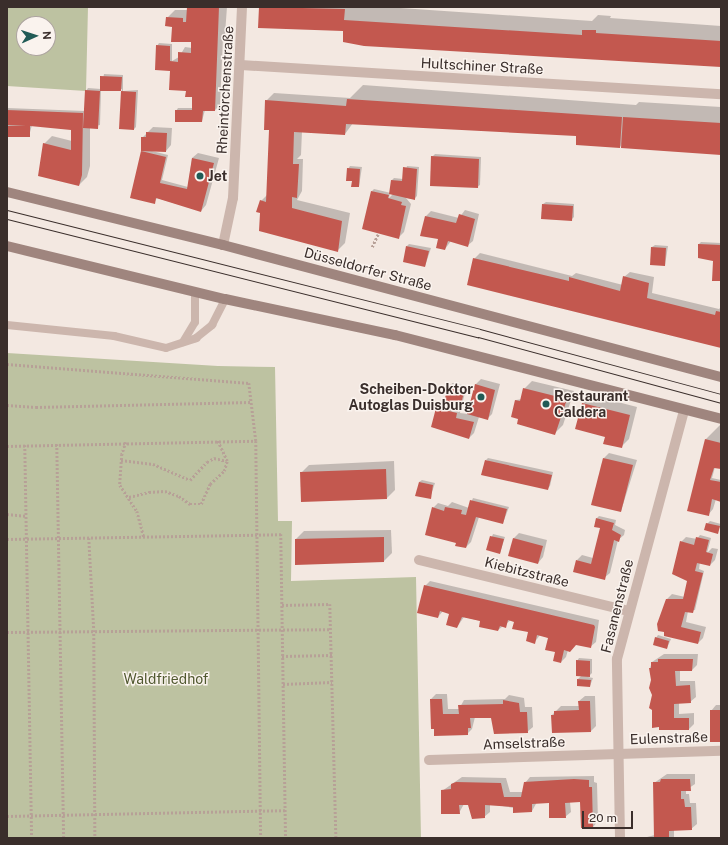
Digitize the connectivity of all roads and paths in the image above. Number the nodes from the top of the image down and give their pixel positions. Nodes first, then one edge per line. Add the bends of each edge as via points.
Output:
1 (242, 7) edge
2 (241, 65) junction
3 (721, 94) edge
4 (7, 192) edge
5 (378, 234) dead end
6 (222, 245) junction
7 (7, 246) edge
8 (372, 247) dead end
9 (195, 292) junction
10 (225, 299) junction
11 (7, 325) edge
12 (181, 344) junction
13 (7, 364) edge
14 (721, 377) edge
15 (251, 402) junction
16 (7, 405) edge
17 (684, 410) junction
18 (721, 419) edge
19 (217, 440) junction
20 (256, 441) junction
21 (126, 442) junction
22 (57, 444) junction
23 (25, 445) junction
24 (7, 446) edge
25 (121, 460) junction
26 (227, 461) junction
27 (129, 497) junction
28 (7, 514) edge
29 (27, 516) junction
30 (256, 534) junction
31 (144, 537) junction
32 (89, 538) junction
33 (7, 539) edge
34 (26, 539) junction
35 (58, 539) junction
36 (419, 560) dead end
37 (282, 605) junction
38 (628, 611) junction
39 (257, 628) junction
40 (282, 629) junction
41 (331, 629) junction
42 (94, 630) junction
43 (28, 631) junction
44 (61, 631) junction
45 (7, 632) edge
46 (332, 655) junction
47 (282, 656) junction
48 (332, 682) junction
49 (283, 684) junction
50 (721, 751) edge
51 (619, 754) junction
52 (429, 760) dead end
53 (260, 810) junction
54 (285, 810) junction
55 (94, 815) junction
56 (7, 816) edge
57 (32, 816) junction
58 (64, 816) junction
59 (32, 838) edge
60 (64, 838) edge
61 (95, 838) edge
62 (260, 838) edge
63 (286, 838) edge
64 (336, 838) edge
65 (620, 838) edge

1 - 2 street, Rheintörchenstraße
2 - 3 street, Hultschiner Straße
2 - 6 street, Rheintörchenstraße via 233,198
4 - 6 main road, Düsseldorfer Straße
5 - 8 path
6 - 14 main road, Düsseldorfer Straße
7 - 9 main road
9 - 10 main road
9 - 12 lane via 195,322
10 - 12 lane via 212,325 196,338
10 - 17 main road via 395,335
11 - 12 lane via 114,336 166,348
13 - 15 path via 249,384
15 - 16 path via 36,407
15 - 20 path
17 - 18 main road
17 - 38 street, Fasanenstraße
19 - 20 path
19 - 21 path
19 - 26 path
20 - 30 path
21 - 22 path
21 - 25 path
22 - 23 path
22 - 35 path
23 - 24 path
23 - 29 path
25 - 26 path via 154,464 190,480 214,458
25 - 27 path via 120,485
26 - 27 path via 224,472 210,484 201,504 190,504 179,496 165,492
27 - 31 path via 142,522
28 - 29 path
29 - 34 path
30 - 31 path
30 - 37 path via 281,534
30 - 39 path
31 - 32 path
32 - 35 path
32 - 42 path
33 - 34 path
34 - 35 path
34 - 43 path
35 - 44 path
36 - 38 street, Kiebitzstraße
37 - 40 path
37 - 41 path via 330,604
38 - 51 street, Fasanenstraße via 617,659
39 - 40 path
39 - 42 path
39 - 53 path
40 - 41 path
40 - 47 path
41 - 46 path
42 - 44 path
42 - 55 path
43 - 44 path
43 - 45 path
43 - 57 path
44 - 58 path
46 - 47 path
46 - 48 path
47 - 49 path
48 - 49 path
48 - 64 path
49 - 54 path
50 - 51 street, Eulenstraße
51 - 52 street, Amselstraße
51 - 65 street, Fasanenstraße
53 - 54 path
53 - 55 path
53 - 62 path
54 - 63 path
55 - 58 path
55 - 61 path
56 - 57 path
57 - 58 path
57 - 59 path
58 - 60 path

